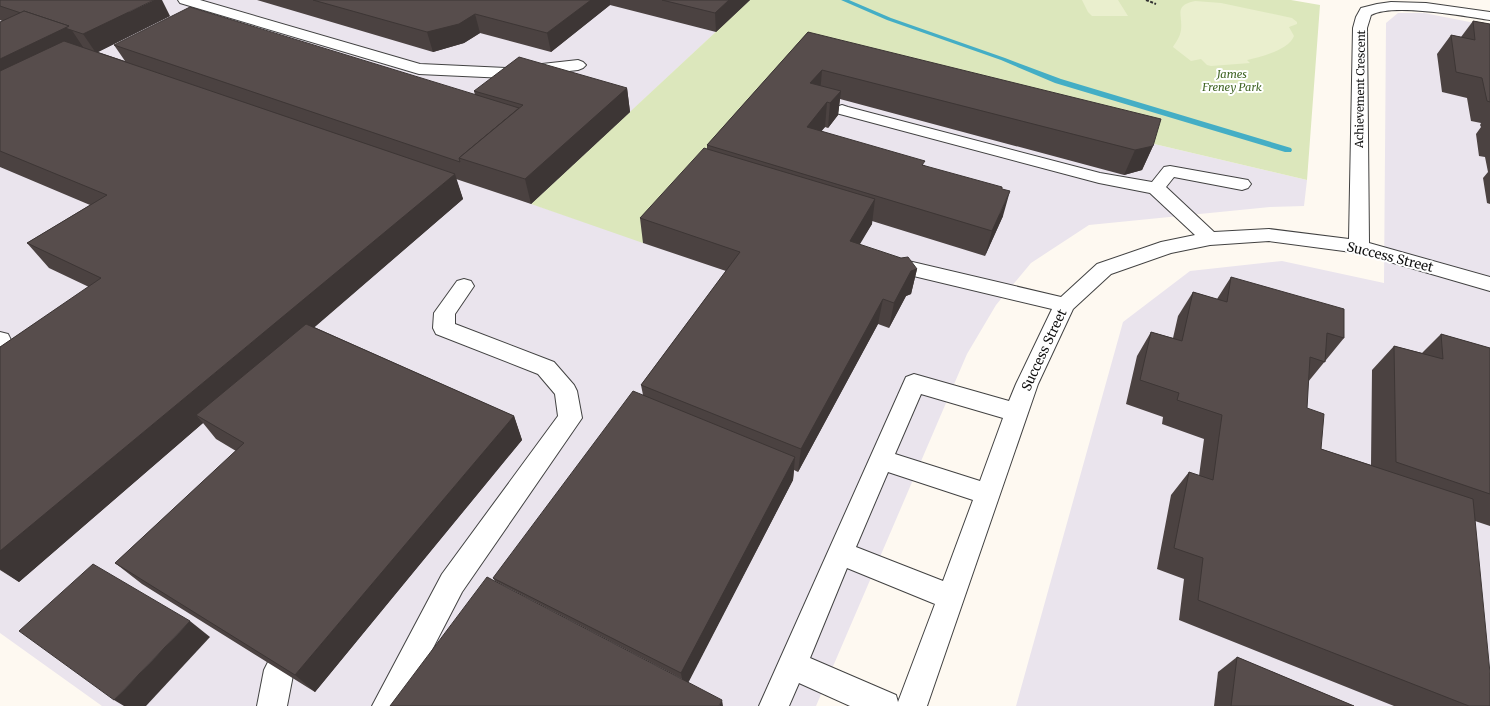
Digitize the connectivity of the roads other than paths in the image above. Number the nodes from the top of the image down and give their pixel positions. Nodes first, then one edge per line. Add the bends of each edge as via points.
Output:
1 (185, 0) edge
2 (1441, 4) edge
3 (1490, 16) edge
4 (578, 65) dead end
5 (842, 110) dead end
6 (1242, 184) dead end
7 (1156, 188) junction
8 (1210, 239) junction
9 (1359, 247) junction
10 (873, 259) edge
11 (1490, 284) edge
12 (464, 286) dead end
13 (1065, 305) junction
14 (0, 340) edge
15 (0, 358) edge
16 (1017, 413) junction
17 (881, 460) junction
18 (988, 494) junction
19 (841, 553) junction
20 (951, 597) junction
21 (792, 665) junction
22 (279, 670) edge
23 (272, 706) edge
24 (387, 706) edge
25 (774, 706) edge
26 (885, 706) edge
27 (912, 706) edge

1 - 4 street via 419,69 506,73
2 - 3 street, Achievement Crescent
2 - 9 street, Achievement Crescent via 1397,1 1376,4 1364,12 1360,28
5 - 7 street via 1099,178
6 - 7 street via 1170,171
7 - 8 street
8 - 9 street, Success Street via 1269,235
8 - 13 street, Success Street via 1168,247 1104,270
9 - 11 street, Success Street
10 - 13 street
12 - 24 street via 445,313 444,328 546,368 566,391 570,418 452,584
13 - 16 street, Success Street via 1027,384
14 - 15 street via 3,356
16 - 17 street via 914,383
16 - 18 street, Success Street
17 - 18 street
17 - 19 street
18 - 20 street, Success Street
19 - 20 street
19 - 21 street
20 - 27 street, Success Street
21 - 25 street
21 - 26 street
22 - 23 street

